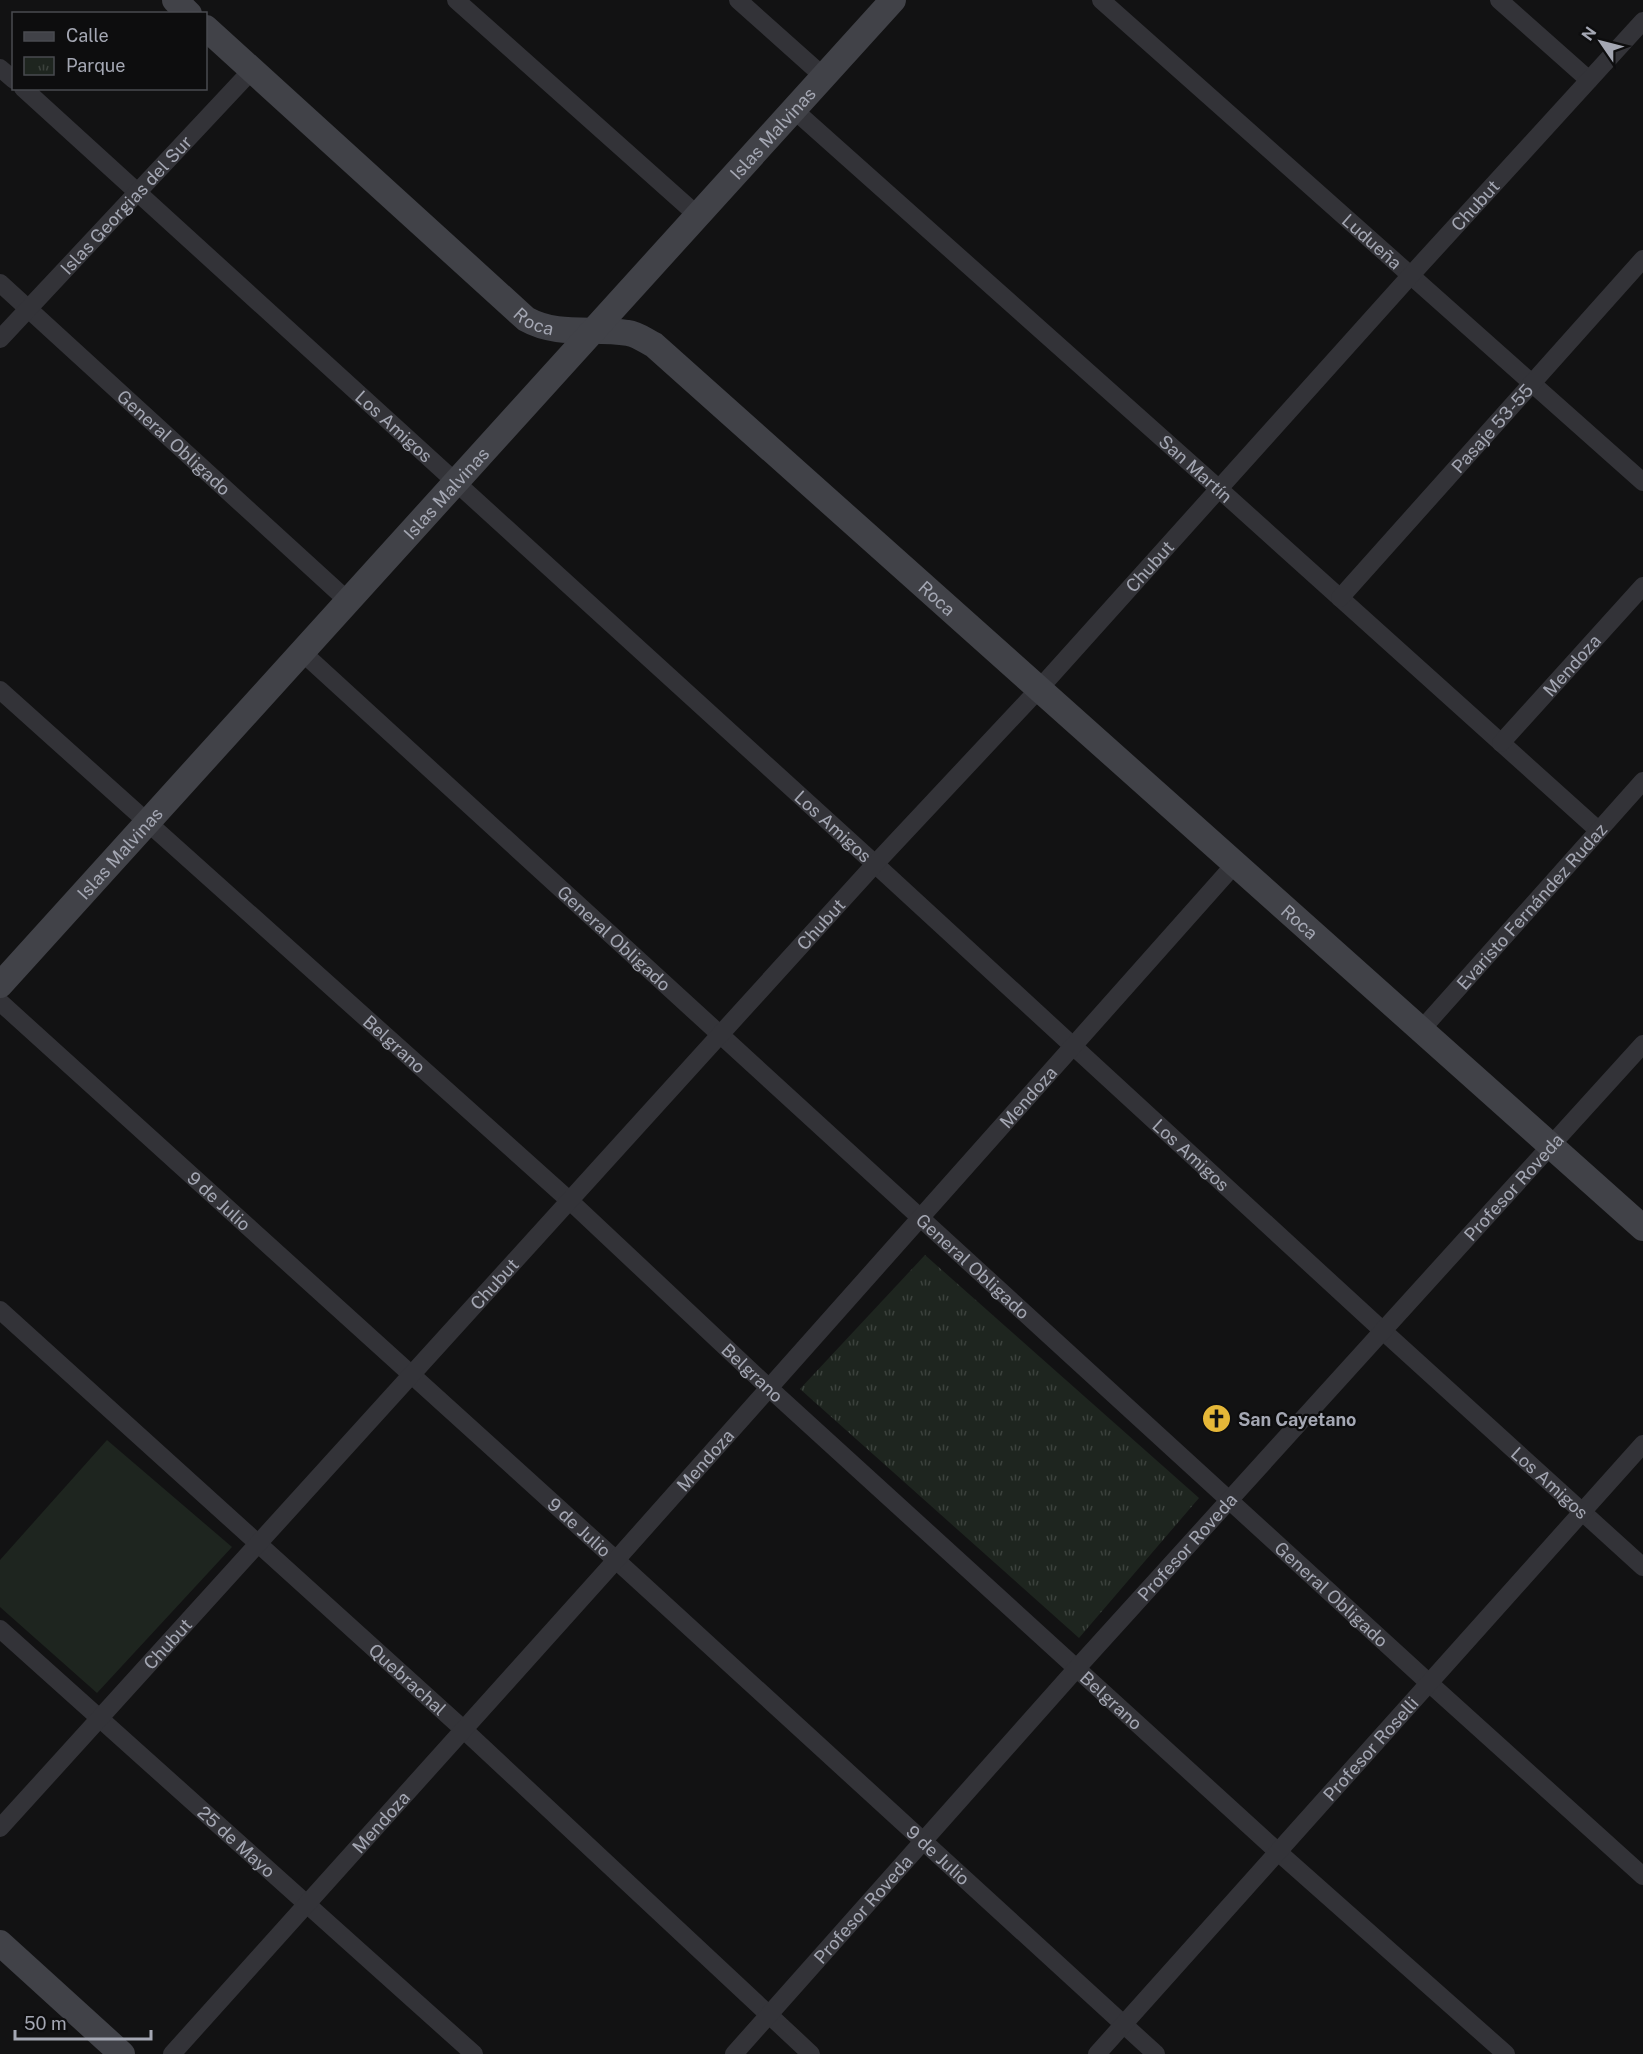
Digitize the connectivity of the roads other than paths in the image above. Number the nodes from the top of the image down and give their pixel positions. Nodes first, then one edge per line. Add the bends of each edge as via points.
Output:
1 (175, 0) edge
2 (456, 0) edge
3 (738, 0) edge
4 (893, 0) edge
5 (1101, 0) edge
6 (1499, 0) edge
7 (187, 12) edge
8 (1643, 21) edge
9 (207, 29) edge
10 (0, 68) edge
11 (252, 70) junction
12 (823, 76) junction
13 (12, 78) edge
14 (1589, 80) junction
15 (24, 90) edge
16 (793, 109) junction
17 (137, 191) junction
18 (697, 215) junction
19 (1643, 259) edge
20 (1411, 276) junction
21 (0, 283) edge
22 (28, 308) junction
23 (592, 332) junction
24 (0, 339) edge
25 (1533, 384) junction
26 (1643, 482) edge
27 (455, 483) junction
28 (1218, 488) junction
29 (1643, 586) edge
30 (1340, 598) junction
31 (348, 601) junction
32 (303, 653) junction
33 (1039, 689) junction
34 (0, 690) edge
35 (1501, 743) junction
36 (1643, 781) edge
37 (148, 822) junction
38 (1598, 830) junction
39 (875, 864) junction
40 (1235, 864) junction
41 (0, 985) edge
42 (0, 1002) edge
43 (1421, 1030) junction
44 (721, 1036) junction
45 (1643, 1044) edge
46 (1074, 1046) junction
47 (1551, 1146) junction
48 (570, 1201) junction
49 (921, 1218) junction
50 (1643, 1228) edge
51 (0, 1310) edge
52 (1382, 1330) junction
53 (411, 1376) junction
54 (768, 1387) junction
55 (1643, 1444) edge
56 (1229, 1500) junction
57 (1582, 1512) junction
58 (258, 1543) junction
59 (616, 1560) junction
60 (1643, 1567) edge
61 (0, 1629) edge
62 (1077, 1668) junction
63 (1428, 1682) junction
64 (100, 1719) junction
65 (463, 1730) junction
66 (0, 1828) edge
67 (923, 1842) junction
68 (1277, 1851) junction
69 (1643, 1876) edge
70 (308, 1904) junction
71 (0, 1944) edge
72 (768, 2016) junction
73 (1123, 2024) junction
74 (122, 2054) edge
75 (172, 2054) edge
76 (474, 2054) edge
77 (734, 2054) edge
78 (811, 2054) edge
79 (1097, 2054) edge
80 (1156, 2054) edge
81 (1506, 2054) edge

1 - 7 street
2 - 18 street
3 - 12 street
4 - 12 street, Islas Malvinas
5 - 20 street, Ludueña
6 - 14 street
8 - 14 street, Chubut
9 - 11 street, Roca
10 - 13 street
11 - 17 street, Islas Georgias del Sur
11 - 23 street, Roca via 526,319 553,329
12 - 16 street, Islas Malvinas
14 - 20 street, Chubut
15 - 17 street, Los Amigos
16 - 18 street, Islas Malvinas
16 - 28 street, San Martín
17 - 22 street, Islas Georgias del Sur
17 - 27 street, Los Amigos
18 - 23 street, Islas Malvinas
19 - 25 street, Pasaje 53-55
20 - 25 street, Ludueña
20 - 28 street, Chubut
21 - 22 street, General Obligado
22 - 24 street, Islas Georgias del Sur
22 - 31 street, General Obligado
23 - 27 street, Islas Malvinas
23 - 33 street, Roca via 630,333 654,345
25 - 26 street, Ludueña
25 - 30 street, Pasaje 53-55
27 - 31 street, Islas Malvinas
27 - 39 street, Los Amigos
28 - 30 street, San Martín
28 - 33 street, Chubut
29 - 35 street, Mendoza
30 - 35 street, San Martín
31 - 32 street, Islas Malvinas
32 - 37 street, Islas Malvinas
32 - 44 street, General Obligado
33 - 39 street, Chubut
33 - 40 street, Roca
34 - 37 street, Belgrano
35 - 38 street, San Martín
36 - 38 street, Evaristo Fernández Rudaz
37 - 41 street, Islas Malvinas
37 - 48 street, Belgrano
38 - 43 street, Evaristo Fernández Rudaz
39 - 44 street, Chubut
39 - 46 street, Los Amigos
40 - 43 street, Roca
40 - 46 street, Mendoza
42 - 53 street, 9 de Julio
43 - 47 street, Roca
44 - 48 street, Chubut
44 - 49 street, General Obligado
45 - 47 street, Profesor Roveda
46 - 49 street, Mendoza
46 - 52 street, Los Amigos
47 - 50 street, Roca
47 - 52 street, Profesor Roveda
48 - 53 street, Chubut
48 - 54 street, Belgrano
49 - 54 street, Mendoza
49 - 56 street, General Obligado
51 - 58 street, Quebrachal
52 - 56 street, Profesor Roveda
52 - 57 street, Los Amigos
53 - 58 street, Chubut
53 - 59 street, 9 de Julio
54 - 59 street, Mendoza
54 - 62 street, Belgrano
55 - 57 street, Profesor Roselli
56 - 62 street, Profesor Roveda
56 - 63 street, General Obligado
57 - 60 street, Los Amigos
57 - 63 street, Profesor Roselli
58 - 64 street, Chubut
58 - 65 street, Quebrachal
59 - 65 street, Mendoza
59 - 67 street, 9 de Julio
61 - 64 street, 25 de Mayo
62 - 67 street, Profesor Roveda
62 - 68 street, Belgrano
63 - 68 street, Profesor Roselli
63 - 69 street, General Obligado
64 - 66 street, Chubut
64 - 70 street, 25 de Mayo
65 - 70 street, Mendoza
65 - 72 street, Quebrachal
67 - 72 street, Profesor Roveda
67 - 73 street, 9 de Julio
68 - 73 street, Profesor Roselli
68 - 81 street, Belgrano
70 - 75 street, Mendoza
70 - 76 street, 25 de Mayo
71 - 74 street
72 - 77 street, Profesor Roveda
72 - 78 street, Quebrachal
73 - 79 street, Profesor Roselli
73 - 80 street, 9 de Julio

